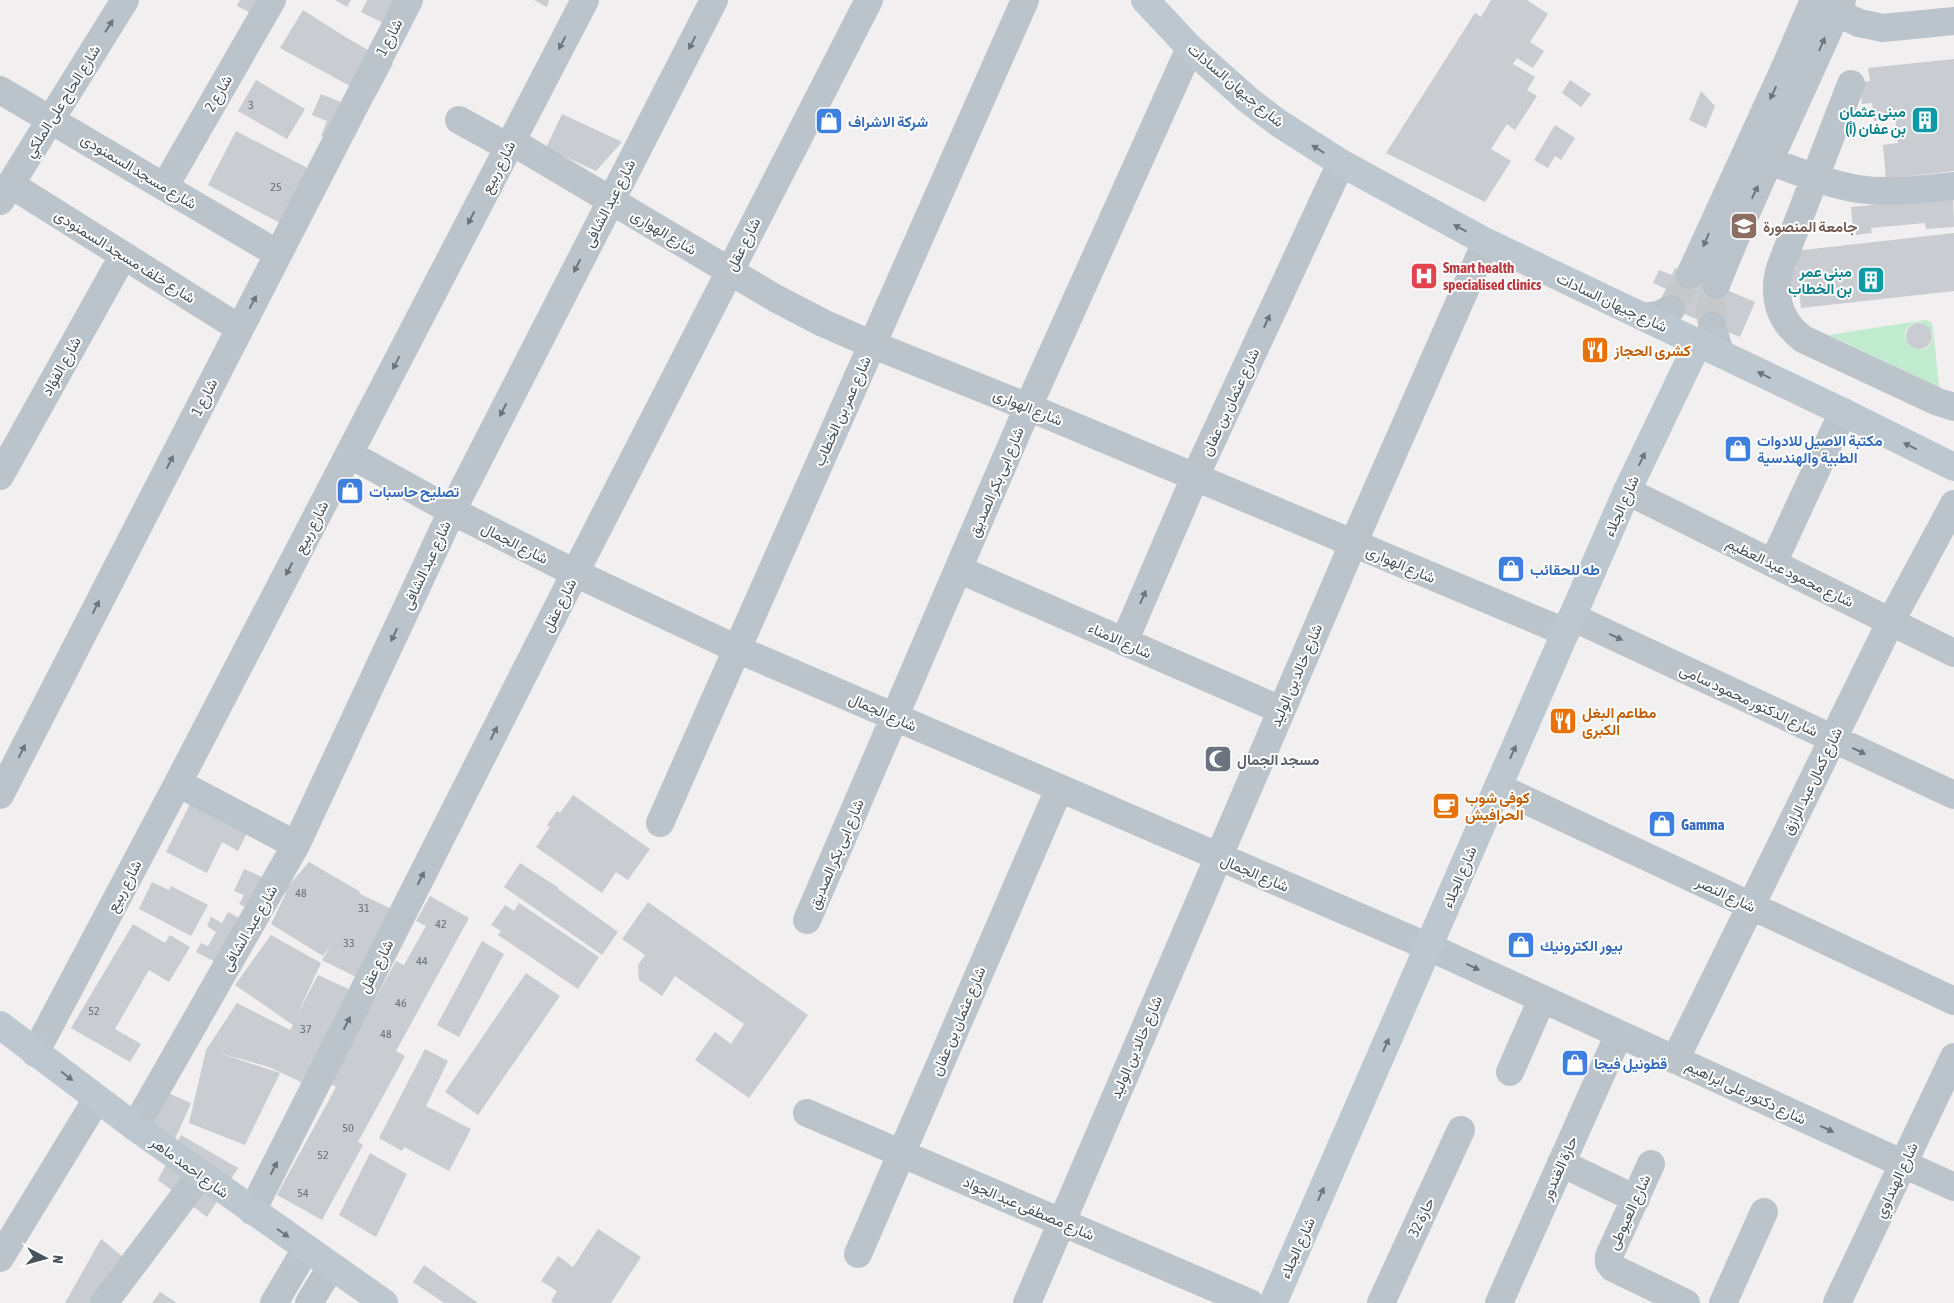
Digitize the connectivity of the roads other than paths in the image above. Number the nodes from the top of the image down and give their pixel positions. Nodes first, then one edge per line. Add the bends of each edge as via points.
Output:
1 (125, 0) edge
2 (272, 0) edge
3 (409, 0) edge
4 (585, 0) edge
5 (714, 0) edge
6 (869, 0) edge
7 (1025, 0) edge
8 (1145, 0) edge
9 (1831, 4) edge
10 (1954, 21) edge
11 (1190, 48) junction
12 (1798, 69) junction
13 (1851, 84) dead end
14 (0, 90) edge
15 (51, 119) junction
16 (458, 120) dead end
17 (510, 144) junction
18 (1769, 161) junction
19 (1341, 164) junction
20 (1815, 178) junction
21 (165, 186) junction
22 (1954, 186) edge
23 (5, 192) edge
24 (611, 200) junction
25 (1732, 212) junction
26 (1486, 242) junction
27 (278, 254) junction
28 (123, 256) junction
29 (730, 271) junction
30 (1690, 275) tunnel mouth
31 (1716, 286) tunnel mouth
32 (1671, 308) tunnel mouth
33 (1643, 317) junction
34 (239, 328) junction
35 (1710, 341) junction
36 (871, 344) junction
37 (1028, 407) junction
38 (1954, 407) edge
39 (1843, 412) junction
40 (349, 454) junction
41 (1954, 468) edge
42 (0, 476) edge
43 (1195, 477) junction
44 (1627, 491) junction
45 (1954, 504) edge
46 (452, 510) junction
47 (1353, 544) junction
48 (1773, 563) junction
49 (958, 570) junction
50 (575, 573) junction
51 (1891, 621) junction
52 (1568, 625) junction
53 (1124, 642) junction
54 (737, 649) junction
55 (1954, 653) edge
56 (1281, 710) junction
57 (894, 717) junction
58 (1833, 739) junction
59 (178, 783) junction
60 (2, 784) edge
61 (1498, 786) junction
62 (1059, 789) junction
63 (1954, 795) edge
64 (660, 823) dead end
65 (296, 845) junction
66 (1218, 857) junction
67 (1751, 906) junction
68 (807, 920) dead end
69 (1428, 947) junction
70 (1542, 999) junction
71 (1954, 1001) edge
72 (0, 1026) edge
73 (1619, 1034) junction
74 (36, 1053) junction
75 (1954, 1057) edge
76 (1675, 1060) junction
77 (1510, 1072) dead end
78 (97, 1099) junction
79 (807, 1113) dead end
80 (135, 1127) junction
81 (1461, 1130) dead end
82 (901, 1154) junction
83 (1561, 1163) junction
84 (1651, 1164) dead end
85 (1903, 1164) junction
86 (201, 1174) junction
87 (1954, 1188) edge
88 (1636, 1199) junction
89 (252, 1211) junction
90 (1764, 1212) dead end
91 (1060, 1222) junction
92 (306, 1250) junction
93 (858, 1254) dead end
94 (0, 1258) edge
95 (331, 1267) junction
96 (104, 1303) edge
97 (274, 1303) edge
98 (309, 1303) edge
99 (384, 1303) edge
100 (1027, 1303) edge
101 (1250, 1303) edge
102 (1274, 1303) edge
103 (1381, 1303) edge
104 (1499, 1303) edge
105 (1686, 1303) edge
106 (1723, 1303) edge
107 (1837, 1303) edge

15 -> 1 street, شارع الحاج على الملكي
2 - 21 street, شارع 2
3 - 27 street, شارع 1
4 -> 17 street, شارع ربيع
5 -> 24 street, شارع عبد الشافى
6 - 29 street, شارع عقل
7 - 36 street, شارع عمر بن الخطاب
8 - 11 main road, شارع جيهان السادات
9 - 10 street via 1859,23 1883,28
9 - 12 street
19 -> 11 main road, شارع جيهان السادات via 1247,99
11 - 37 street, شارع ابى بكر الصديق
12 - 18 street
12 -> 25 street
13 - 20 street
14 - 15 street, شارع مسجد السمنودى
15 - 21 street, شارع مسجد السمنودى
15 - 23 street, شارع الحاج على الملكي
16 - 17 street, شارع الهوارى
17 - 24 street, شارع الهوارى
17 -> 40 street, شارع ربيع
18 - 20 street
25 -> 18 street
26 -> 19 main road, شارع جيهان السادات
43 -> 19 street, شارع عثمان بن عفان
20 - 22 street via 1877,191
20 - 38 street via 1778,278 1777,297 1785,320 1803,339
21 - 27 street, شارع مسجد السمنودى
23 - 28 street, شارع خلف مسجد السمنودى
24 - 29 street, شارع الهوارى
24 -> 46 street, شارع عبد الشافى
25 -> 30 street
25 - 31 street
26 - 33 main road, شارع جيهان السادات
26 - 47 street, شارع خالد بن الوليد
34 -> 27 street, شارع 1
28 - 34 street, شارع خلف مسجد السمنودى
28 - 42 street, شارع الفؤاد
29 - 36 street, شارع الهوارى via 823,323
29 - 50 street, شارع عقل
32 - 33 street via 1658,315
33 - 35 main road, شارع جيهان السادات
60 -> 34 street, شارع 1
39 -> 35 main road, شارع جيهان السادات
44 -> 35 main road, شارع الجلاء
36 - 37 street, شارع الهوارى
36 - 54 street, شارع عمر بن الخطاب
37 - 43 street, شارع الهوارى
37 - 49 street, شارع ابى بكر الصديق
41 -> 39 main road, شارع جيهان السادات
39 - 48 street
40 - 46 street, شارع الجمال
40 -> 59 street, شارع ربيع
43 - 47 street, شارع الهوارى
53 -> 43 street, شارع عثمان بن عفان
44 - 48 street, شارع محمود عبد العظيم
44 - 52 main road, شارع الجلاء
45 - 51 street, شارع كمال عبد الرازق
46 - 50 street, شارع الجمال
46 -> 65 street, شارع عبد الشافى
47 - 52 street, شارع الهوارى
47 - 56 street, شارع خالد بن الوليد
48 - 51 street, شارع محمود عبد العظيم
49 - 53 street, شارع الامناء
49 - 57 street, شارع ابى بكر الصديق
50 - 54 street, شارع الجمال
89 -> 50 street, شارع عقل
51 - 55 street, شارع محمود عبد العظيم
51 - 58 street, شارع كمال عبد الرازق
52 -> 58 street, شارع الدكتور محمود سامى
61 -> 52 main road, شارع الجلاء
53 - 56 street, شارع الامناء
54 - 57 street, شارع الجمال
54 - 64 street, شارع عمر بن الخطاب
56 - 66 street, شارع خالد بن الوليد
57 - 62 street, شارع الجمال
57 - 68 street, شارع ابى بكر الصديق
58 -> 63 street, شارع الدكتور محمود سامى
58 - 67 street, شارع كمال عبد الرازق
59 - 65 street
59 - 74 street, شارع ربيع
61 - 67 street, شارع النصر
61 - 69 main road, شارع الجلاء
62 - 66 street, شارع الجمال
62 - 82 street, شارع عثمان بن عفان
65 - 80 street, شارع عبد الشافى
66 - 69 street, شارع الجمال
66 - 91 street, شارع خالد بن الوليد
67 - 71 street, شارع النصر
67 - 76 street, شارع كمال عبد الرازق
69 -> 70 street, شارع دكتور على ابراهيم
102 -> 69 main road, شارع الجلاء
70 - 73 street, شارع دكتور على ابراهيم
70 - 77 street
72 - 74 main road, شارع احمد ماهر
73 - 76 street, شارع دكتور على ابراهيم
73 - 83 street, حارة الغندور
74 -> 78 main road, شارع احمد ماهر
75 - 85 street, شارع الهنداوي
76 -> 85 street, شارع دكتور على ابراهيم
78 - 80 main road, شارع احمد ماهر
78 - 94 street
79 - 82 street, شارع مصطفى عبد الجواد
80 - 86 main road, شارع احمد ماهر
81 - 103 street, حارة 32
82 - 91 street, شارع مصطفى عبد الجواد
82 - 93 street, شارع عثمان بن عفان
83 - 88 street
83 - 104 street, حارة الغندور
84 - 88 street, شارع العيوطى
85 - 87 street, شارع دكتور على ابراهيم
85 - 107 street, شارع الهنداوي
86 - 89 main road, شارع احمد ماهر
86 - 96 street
88 - 105 street, شارع العيوطى via 1609,1256 1609,1263 1613,1268
89 -> 92 main road, شارع احمد ماهر
90 - 106 street
91 - 100 street, شارع خالد بن الوليد
91 - 101 street, شارع مصطفى عبد الجواد
92 - 95 main road, شارع احمد ماهر
92 - 97 street
95 - 98 street
95 - 99 main road, شارع احمد ماهر

